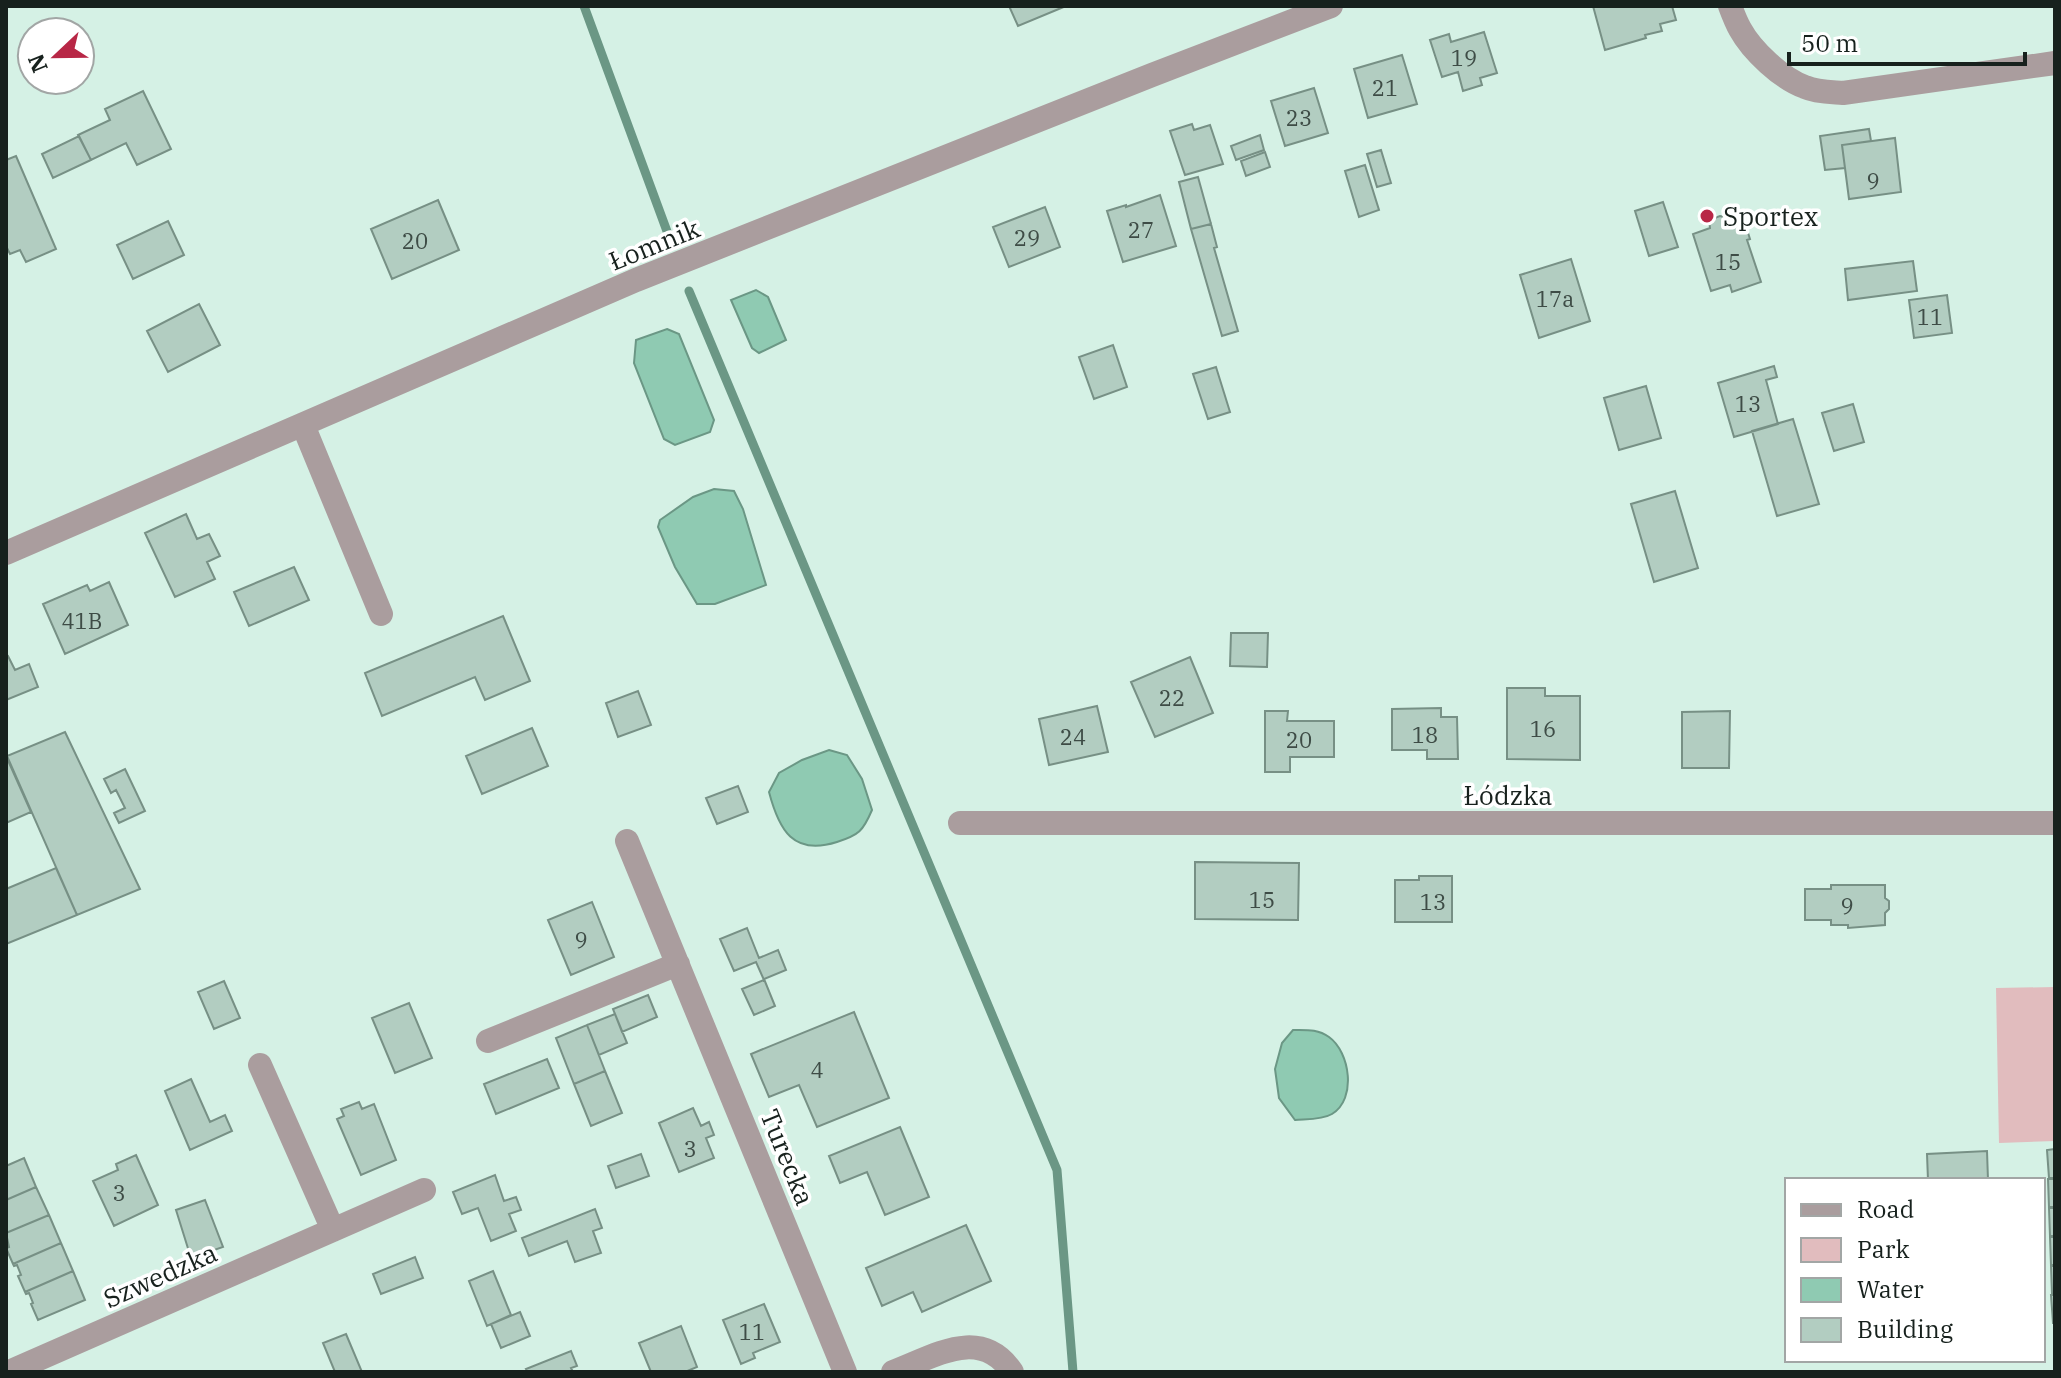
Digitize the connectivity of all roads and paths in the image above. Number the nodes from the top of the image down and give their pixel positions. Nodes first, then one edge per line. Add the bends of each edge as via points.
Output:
1 (1331, 6) edge
2 (1730, 6) edge
3 (2055, 63) edge
4 (303, 425) junction
5 (6, 553) edge
6 (381, 614) dead end
7 (960, 823) dead end
8 (2055, 823) edge
9 (627, 841) dead end
10 (678, 964) junction
11 (488, 1041) dead end
12 (260, 1065) dead end
13 (424, 1190) dead end
14 (333, 1230) junction
15 (897, 1371) edge
16 (9, 1372) edge
17 (845, 1372) edge
18 (1012, 1372) edge

1 - 4 street, Łomnik via 636,280
2 - 3 street via 1758,52 1805,87 1843,93
4 - 5 street, Łomnik
4 - 6 street
7 - 8 street, Łódzka
9 - 10 street, Turecka
10 - 11 street
10 - 17 street, Turecka
12 - 14 street
13 - 14 street, Szwedzka
14 - 16 street, Szwedzka
15 - 18 street via 954,1348 976,1347 995,1353

